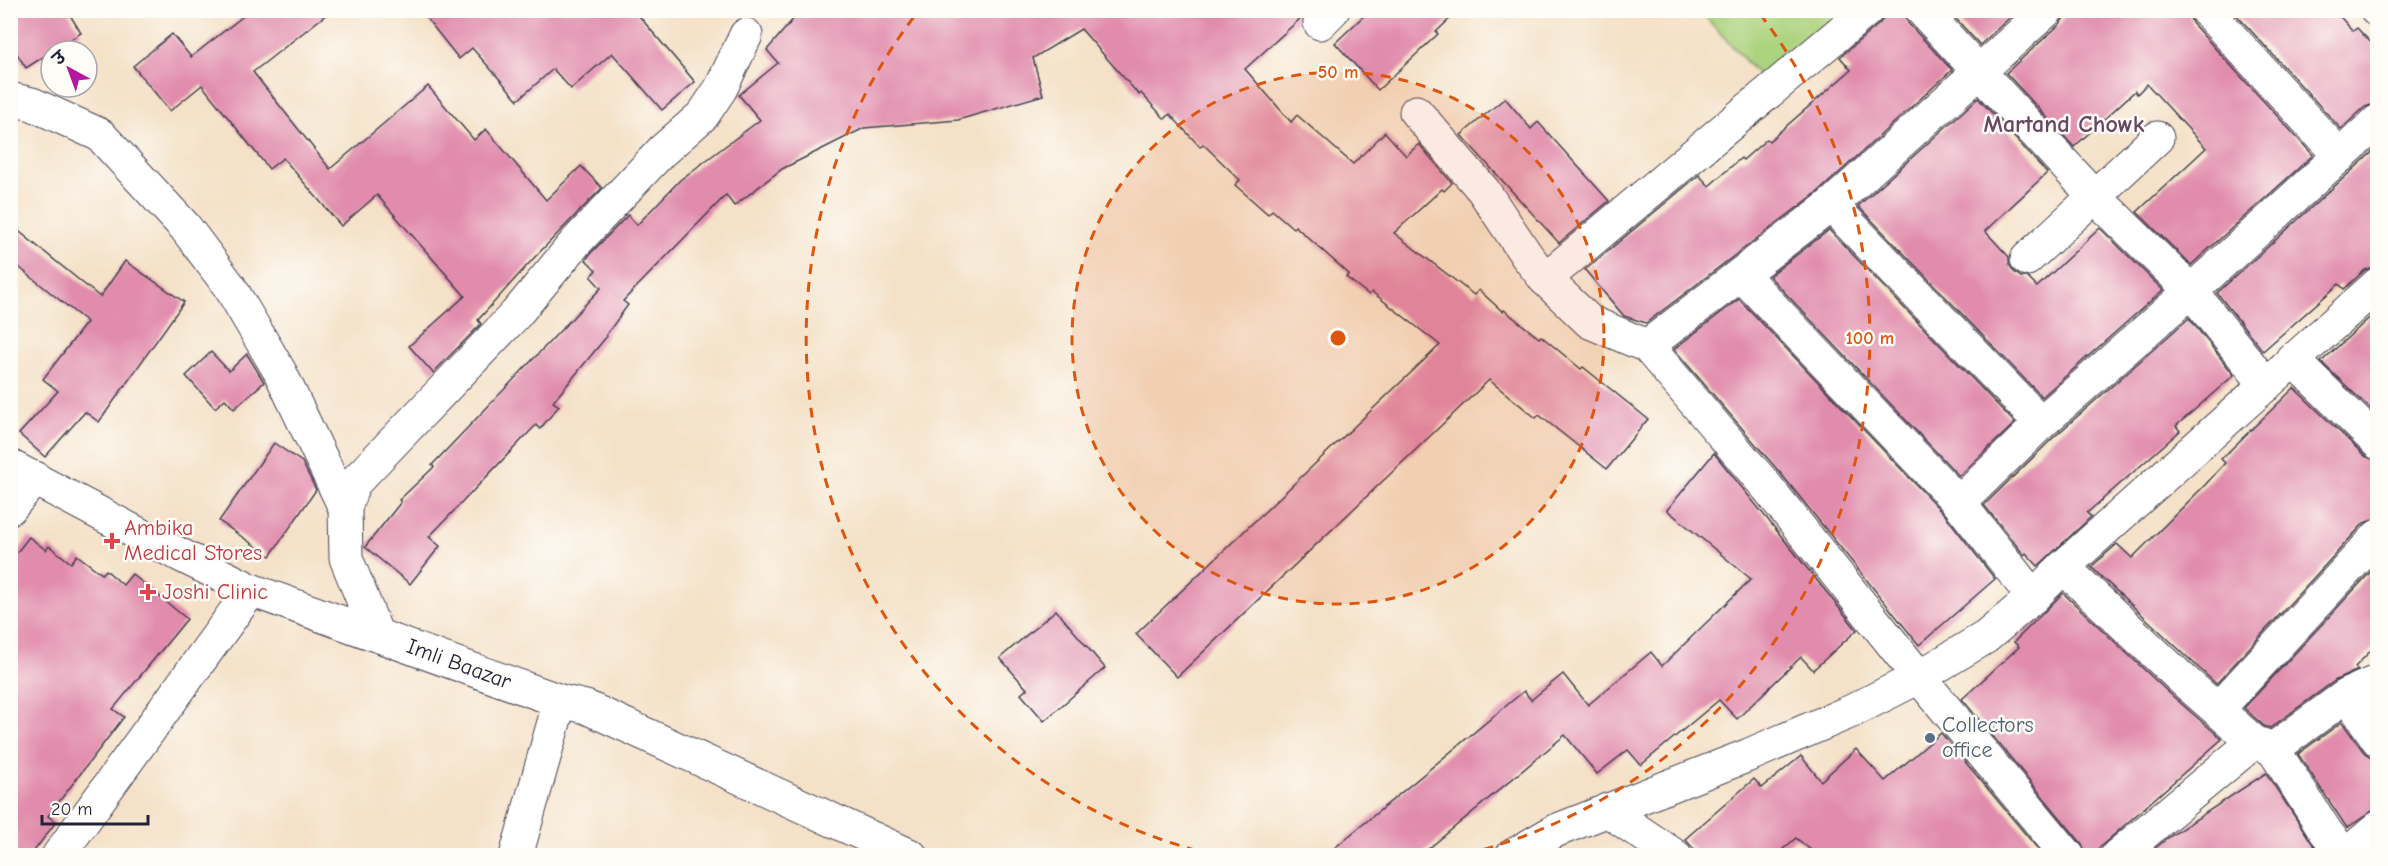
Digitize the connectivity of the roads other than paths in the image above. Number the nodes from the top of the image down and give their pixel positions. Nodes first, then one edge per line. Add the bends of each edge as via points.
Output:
1 (1867, 10) edge
2 (1922, 10) edge
3 (2047, 10) edge
4 (2206, 10) edge
5 (746, 34) dead end
6 (1978, 72) junction
7 (10, 99) edge
8 (1416, 112) dead end
9 (2378, 121) edge
10 (2157, 138) dead end
11 (2340, 156) junction
12 (2094, 196) junction
13 (1831, 205) junction
14 (2027, 259) dead end
15 (1741, 274) junction
16 (1545, 279) junction
17 (2378, 284) edge
18 (2191, 291) junction
19 (1647, 346) junction
20 (2292, 359) junction
21 (2266, 385) junction
22 (2041, 423) junction
23 (2373, 430) edge
24 (22, 472) edge
25 (1959, 503) junction
26 (10, 508) edge
27 (345, 508) junction
28 (2378, 536) edge
29 (2063, 567) junction
30 (251, 590) junction
31 (2032, 597) junction
32 (377, 635) junction
33 (1919, 677) junction
34 (2378, 681) edge
35 (2347, 695) junction
36 (560, 701) junction
37 (2218, 709) junction
38 (2378, 740) edge
39 (2264, 745) junction
40 (1607, 810) junction
41 (2378, 828) edge
42 (58, 855) edge
43 (516, 855) edge
44 (911, 855) edge
45 (1512, 855) edge
46 (1675, 855) edge
47 (2068, 855) edge
48 (2117, 855) edge
49 (2345, 855) edge

1 - 16 street
2 - 6 street
3 - 6 street
4 - 11 street
5 - 27 street via 721,88 703,115 662,151 576,242 516,314 353,484
6 - 12 street
6 - 13 street
7 - 27 street via 32,104 100,135 185,227 230,287 280,372
8 - 16 street via 1484,190
9 - 11 street
10 - 12 street
11 - 18 street
12 - 14 street
12 - 18 street
13 - 15 street
13 - 22 street
15 - 19 street
15 - 25 street
16 - 19 street via 1590,322
17 - 20 street
18 - 21 street
18 - 22 street
19 - 33 street
20 - 21 street
20 - 23 street
21 - 29 street
22 - 25 street
24 - 26 street
24 - 30 street, Imli Baazar
25 - 31 street
27 - 32 street via 346,558
28 - 37 street
29 - 31 street
29 - 37 street
30 - 32 street, Imli Baazar
30 - 42 street
31 - 33 street via 1986,637
32 - 36 street, Imli Baazar
33 - 40 street via 1759,751
33 - 47 street
34 - 35 street
35 - 38 street
35 - 39 street
36 - 43 street
36 - 44 street, Imli Baazar via 586,707
37 - 39 street
39 - 48 street
39 - 49 street
40 - 45 street via 1555,831
40 - 46 street
41 - 49 street

